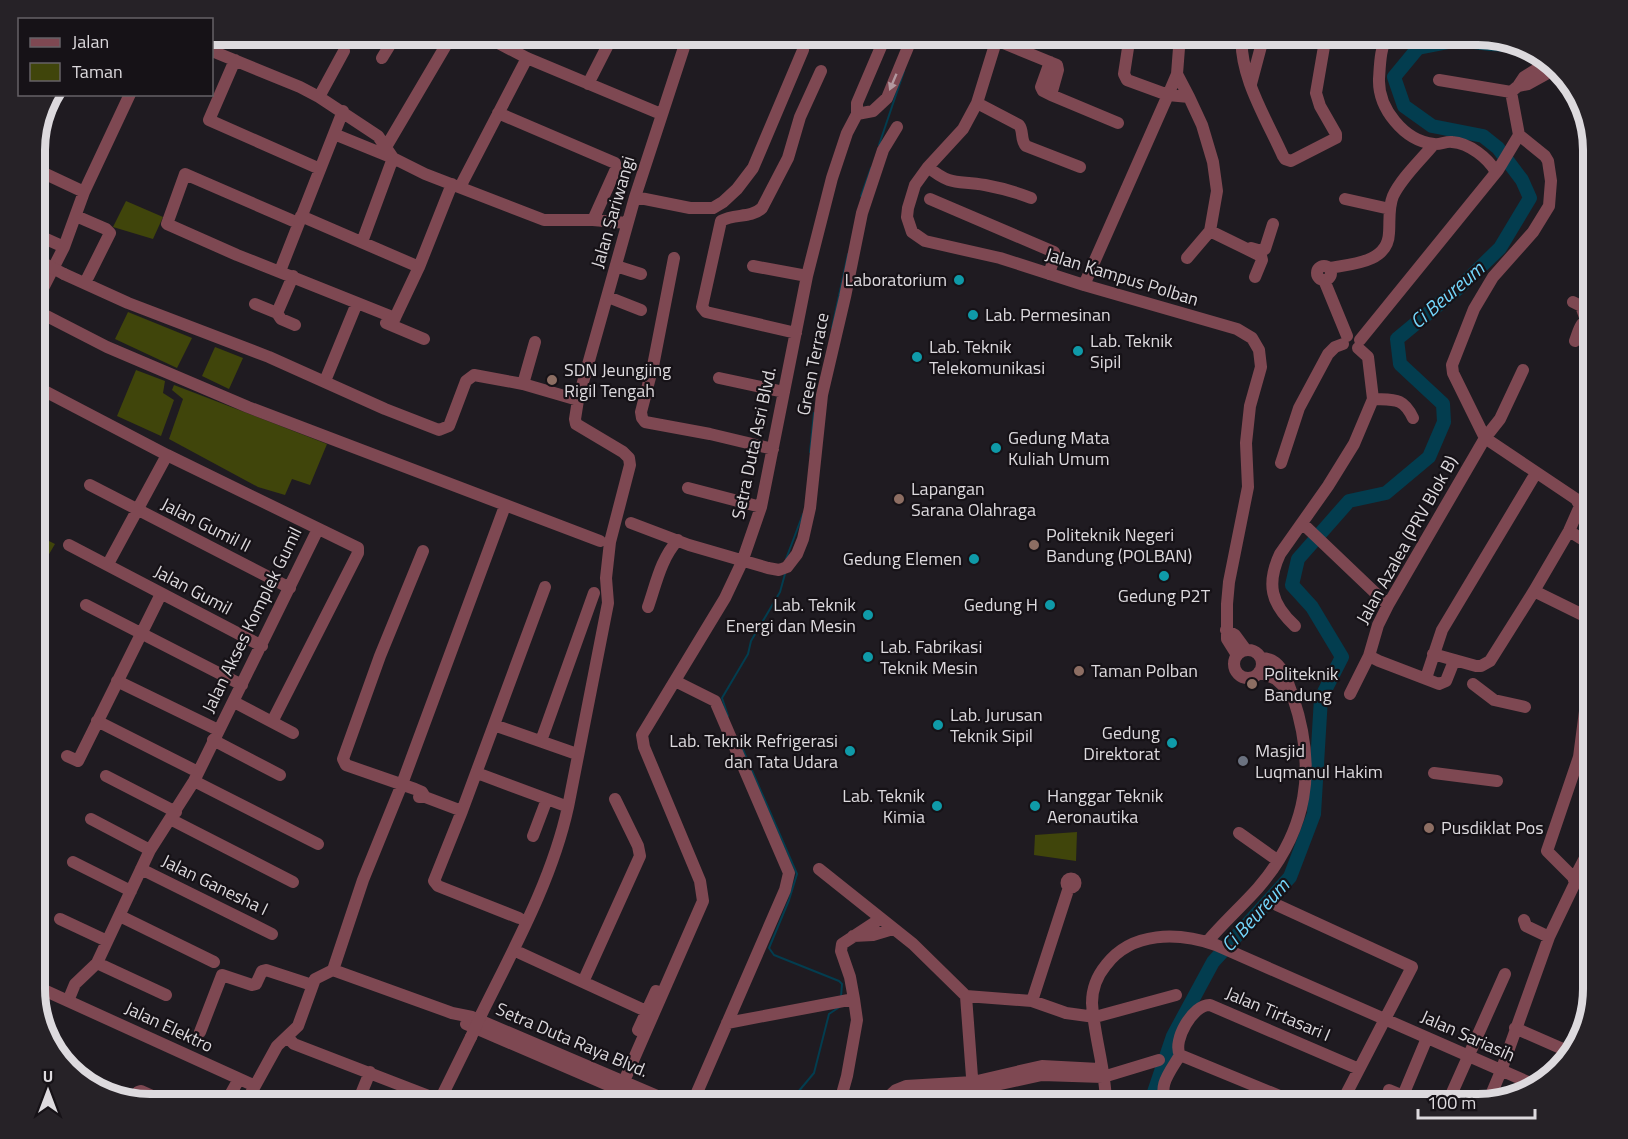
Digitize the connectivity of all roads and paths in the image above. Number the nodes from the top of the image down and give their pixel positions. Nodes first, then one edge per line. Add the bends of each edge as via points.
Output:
1 (390, 45) edge
2 (446, 45) edge
3 (503, 45) edge
4 (608, 45) edge
5 (684, 45) edge
6 (804, 45) edge
7 (881, 45) edge
8 (908, 45) edge
9 (994, 45) edge
10 (1014, 45) edge
11 (1129, 45) edge
12 (1241, 45) edge
13 (1261, 45) edge
14 (1324, 45) edge
15 (1384, 45) edge
16 (1179, 48) dead end
17 (213, 51) edge
18 (344, 51) dead end
19 (382, 58) dead end
20 (527, 58) junction
21 (235, 60) junction
22 (1541, 67) edge
23 (820, 71) dead end
24 (1549, 73) edge
25 (1177, 74) junction
26 (1438, 80) dead end
27 (588, 84) junction
28 (1251, 84) junction
29 (1514, 89) junction
30 (1168, 94) junction
31 (129, 96) edge
32 (318, 97) junction
33 (1189, 97) junction
34 (976, 103) junction
35 (343, 111) junction
36 (498, 113) junction
37 (661, 114) junction
38 (857, 114) junction
39 (1118, 123) dead end
40 (897, 126) dead end
41 (334, 134) junction
42 (1517, 139) junction
43 (1434, 144) junction
44 (386, 147) junction
45 (393, 159) junction
46 (928, 167) junction
47 (1080, 167) dead end
48 (320, 170) junction
49 (1497, 171) junction
50 (45, 174) edge
51 (456, 186) junction
52 (84, 192) junction
53 (635, 197) junction
54 (1031, 198) dead end
55 (930, 199) dead end
56 (1345, 199) dead end
57 (1390, 209) junction
58 (76, 216) junction
59 (299, 220) junction
60 (593, 220) junction
61 (627, 223) junction
62 (1273, 224) dead end
63 (1210, 231) junction
64 (45, 238) edge
65 (362, 242) junction
66 (64, 247) junction
67 (1244, 247) junction
68 (674, 258) dead end
69 (1187, 258) dead end
70 (45, 264) edge
71 (616, 266) junction
72 (753, 266) dead end
73 (418, 267) junction
74 (280, 271) junction
75 (640, 274) dead end
76 (1049, 274) junction
77 (293, 276) junction
78 (807, 276) junction
79 (88, 277) dead end
80 (1255, 278) dead end
81 (45, 284) edge
82 (1084, 285) junction
83 (608, 297) junction
84 (1573, 302) dead end
85 (255, 304) dead end
86 (356, 306) junction
87 (1583, 309) edge
88 (640, 310) dead end
89 (277, 313) junction
90 (45, 315) edge
91 (1583, 321) edge
92 (393, 322) junction
93 (295, 325) dead end
94 (796, 333) junction
95 (424, 339) dead end
96 (1345, 340) junction
97 (1575, 341) dead end
98 (535, 342) dead end
99 (1359, 344) junction
100 (1522, 370) dead end
101 (719, 378) dead end
102 (325, 381) junction
103 (523, 384) junction
104 (45, 391) edge
105 (784, 392) junction
106 (1373, 399) junction
107 (578, 400) junction
108 (1413, 418) dead end
109 (1485, 438) junction
110 (773, 449) junction
111 (167, 455) junction
112 (1281, 463) dead end
113 (1536, 473) junction
114 (90, 486) dead end
115 (688, 488) dead end
116 (506, 506) junction
117 (761, 507) junction
118 (137, 510) junction
119 (632, 523) dead end
120 (318, 529) junction
121 (1569, 531) junction
122 (1311, 532) junction
123 (678, 540) junction
124 (1583, 540) edge
125 (600, 541) dead end
126 (69, 545) dead end
127 (423, 551) dead end
128 (742, 562) junction
129 (108, 564) junction
130 (545, 587) dead end
131 (290, 588) junction
132 (1534, 591) junction
133 (594, 593) dead end
134 (161, 594) junction
135 (86, 605) dead end
136 (1388, 605) junction
137 (648, 608) dead end
138 (1583, 615) edge
139 (1295, 626) dead end
140 (142, 633) junction
141 (262, 646) junction
142 (1242, 653) junction
143 (1433, 654) junction
144 (1369, 656) junction
145 (1261, 658) junction
146 (1455, 661) junction
147 (1259, 672) junction
148 (1426, 678) junction
149 (117, 681) junction
150 (675, 681) junction
151 (1473, 684) dead end
152 (242, 685) junction
153 (1291, 692) junction
154 (1350, 694) dead end
155 (234, 702) junction
156 (1525, 707) dead end
157 (97, 721) junction
158 (272, 722) junction
159 (494, 725) junction
160 (1583, 727) edge
161 (293, 733) dead end
162 (215, 735) junction
163 (541, 741) junction
164 (574, 753) dead end
165 (67, 756) dead end
166 (477, 773) junction
167 (1434, 773) dead end
168 (280, 775) dead end
169 (106, 776) dead end
170 (196, 777) junction
171 (1497, 780) dead end
172 (401, 787) junction
173 (547, 799) junction
174 (615, 799) dead end
175 (563, 805) dead end
176 (462, 811) junction
177 (173, 815) junction
178 (91, 819) dead end
179 (1239, 833) dead end
180 (533, 836) dead end
181 (318, 844) dead end
182 (150, 850) junction
183 (1277, 860) junction
184 (73, 862) dead end
185 (1583, 862) edge
186 (141, 869) junction
187 (819, 869) dead end
188 (1574, 879) junction
189 (293, 882) dead end
190 (1069, 887) dead end
191 (131, 891) junction
192 (1277, 905) dead end
193 (120, 916) junction
194 (519, 918) dead end
195 (880, 918) junction
196 (60, 919) dead end
197 (1524, 920) dead end
198 (894, 929) junction
199 (272, 934) dead end
200 (852, 936) junction
201 (1549, 937) junction
202 (107, 941) junction
203 (1212, 943) junction
204 (520, 953) dead end
205 (214, 962) dead end
206 (96, 963) junction
207 (333, 970) junction
208 (1505, 974) dead end
209 (583, 982) junction
210 (312, 985) junction
211 (45, 991) edge
212 (660, 992) junction
213 (166, 995) dead end
214 (1176, 995) dead end
215 (966, 996) junction
216 (854, 999) junction
217 (68, 1001) junction
218 (1032, 1001) junction
219 (646, 1011) junction
220 (1095, 1017) junction
221 (1385, 1019) junction
222 (727, 1023) junction
223 (1515, 1028) junction
224 (200, 1032) dead end
225 (641, 1034) junction
226 (286, 1037) junction
227 (1427, 1038) junction
228 (1563, 1049) edge
229 (1180, 1055) junction
230 (1468, 1057) junction
231 (1159, 1060) dead end
232 (1359, 1069) junction
233 (1501, 1071) junction
234 (370, 1072) junction
235 (1102, 1073) junction
236 (238, 1079) junction
237 (1527, 1082) edge
238 (618, 1085) junction
239 (255, 1086) junction
240 (973, 1086) junction
241 (1389, 1090) dead end
242 (1492, 1093) edge
243 (230, 1094) edge
244 (251, 1094) edge
245 (361, 1094) edge
246 (424, 1094) edge
247 (446, 1094) edge
248 (612, 1094) edge
249 (616, 1094) edge
250 (634, 1094) edge
251 (645, 1094) edge
252 (696, 1094) edge
253 (842, 1094) edge
254 (892, 1094) edge
255 (919, 1094) edge
256 (973, 1094) edge
257 (1105, 1094) edge
258 (1163, 1094) edge
259 (1275, 1094) edge
260 (1346, 1094) edge
261 (1399, 1094) edge
262 (1402, 1094) edge
263 (1451, 1094) edge

1 - 19 street
2 - 44 street
3 - 20 street
4 - 27 street
5 - 37 street, Jalan Sariwangi
6 - 53 street via 753,168 723,202 713,208 690,208
7 - 38 street, Setra Duta Asri Blvd. via 857,103
8 -> 38 street via 886,98 873,111
9 - 34 street, Jalan Kampus Polban
10 - 39 street via 1050,62 1043,91
11 - 30 street via 1125,78
12 - 28 street
13 - 28 street
14 - 28 street via 1316,93 1336,138 1294,161 1283,156
15 - 43 street via 1379,85 1384,103 1393,120 1408,134
16 - 25 street
17 - 21 street
18 - 32 street
20 - 27 street
20 - 36 street
21 - 32 street
21 - 48 street via 209,120
22 - 29 street
23 - 94 street via 800,117 788,159 762,208 747,216 721,221 702,307 706,312
24 - 29 street
25 - 30 street
25 - 33 street
26 - 29 street
27 - 37 street
29 - 42 street
30 - 33 street
30 - 82 street
31 - 52 street
32 - 35 street
33 - 63 street via 1213,162 1217,191
34 - 46 street, Jalan Kampus Polban via 963,129
34 - 47 street via 1019,125 1026,146
35 - 41 street
35 - 44 street via 378,136
36 - 51 street
36 - 60 street via 615,163 616,169
37 - 53 street, Jalan Sariwangi
38 - 78 street, Setra Duta Asri Blvd. via 832,178
40 - 128 street, Green Terrace via 883,150 862,213 822,395 803,539 787,567 779,570
41 - 45 street
41 - 48 street
42 - 49 street
42 - 109 street via 1548,161 1549,206 1474,309 1452,367
43 - 49 street via 1460,143 1479,153
43 - 57 street via 1402,182
44 - 45 street
45 - 51 street
45 - 65 street
46 - 54 street via 951,182 983,184
46 - 76 street, Jalan Kampus Polban via 915,184 908,208 912,232 925,241
48 - 59 street
49 - 99 street
50 - 52 street
51 - 60 street via 544,220
51 - 73 street
52 - 58 street
53 - 61 street, Jalan Sariwangi
55 - 76 street via 1054,252
56 - 57 street
57 - 96 street via 1389,237 1377,255 1327,274
58 - 66 street
58 - 79 street via 110,233
59 - 65 street
59 - 74 street
59 - 74 street via 185,174 167,224
60 - 61 street
61 - 71 street, Jalan Sariwangi
62 - 67 street via 1265,249
63 - 67 street
63 - 69 street
64 - 66 street
65 - 73 street
66 - 81 street
67 - 80 street via 1262,257
68 - 110 street via 642,418 645,422
70 - 102 street, bridge via 128,303
71 - 75 street
71 - 83 street, Jalan Sariwangi
72 - 78 street
73 - 92 street
74 - 77 street
76 - 82 street, Jalan Kampus Polban
77 - 86 street
77 - 89 street
78 - 94 street, Setra Duta Asri Blvd.
82 - 142 street, Jalan Kampus Polban via 1237,329 1252,338 1259,350 1261,367 1250,406 1246,443 1248,487 1229,582 1226,630 1227,639
83 - 88 street
83 - 107 street, Jalan Sariwangi
84 - 87 street
85 - 89 street
86 - 92 street
86 - 102 street
89 - 93 street
90 - 116 street via 107,348 248,407
91 - 97 street
92 - 95 street
94 - 105 street, Setra Duta Asri Blvd.
96 - 99 street via 1350,351
96 - 112 street via 1328,354 1299,408
98 - 103 street
99 - 106 street via 1368,357
100 - 109 street, Jalan Azalea (PRV Blok B) via 1500,419
101 - 105 street
102 - 103 street via 439,430 451,423 468,378 478,375
103 - 107 street
104 - 111 street, Jalan Akses Komplek Gumil
105 - 110 street, Setra Duta Asri Blvd.
106 - 108 street via 1402,402
106 - 122 street via 1354,444 1328,486
107 - 247 street, bridge via 576,424 629,458 610,542 608,603 564,825 526,924
109 - 113 street
109 - 136 street, Jalan Azalea (PRV Blok B)
110 - 117 street, Setra Duta Asri Blvd.
111 - 118 street
111 - 120 street, Jalan Akses Komplek Gumil
113 - 121 street via 1578,501 1579,509
113 - 143 street via 1442,630
114 - 118 street, Jalan Gumil II
115 - 117 street
116 - 125 street
116 - 172 street
117 - 128 street, Setra Duta Asri Blvd.
118 - 129 street
118 - 131 street, Jalan Gumil II
119 - 123 street
120 - 131 street, Jalan Akses Komplek Gumil
120 - 158 street via 354,544 358,553
121 - 124 street
121 - 132 street
122 - 136 street
122 - 139 street via 1280,554 1272,582 1276,604
123 - 128 street
123 - 137 street via 662,565
126 - 129 street, Jalan Gumil
127 - 172 street via 343,759 346,765
128 - 150 street, Setra Duta Asri Blvd.
129 - 134 street, Jalan Gumil
130 - 159 street
131 - 141 street, Jalan Akses Komplek Gumil
132 - 138 street
132 - 146 street via 1490,661 1476,666
133 - 163 street
134 - 140 street
134 - 141 street, Jalan Gumil
135 - 140 street
136 - 144 street, Jalan Azalea (PRV Blok B)
140 - 149 street
140 - 152 street
141 - 152 street, Jalan Akses Komplek Gumil
142 - 145 street via 1253,651
142 - 147 street via 1234,665 1240,675 1248,677
143 - 146 street
143 - 148 street
144 - 148 street
144 - 154 street, Jalan Azalea (PRV Blok B)
145 - 147 street
145 - 153 street via 1280,666
146 - 148 street via 1446,681
147 - 153 street via 1276,679
149 - 157 street
149 - 162 street
150 - 212 street, Setra Duta Asri Blvd. via 644,732 644,747 702,893 696,899
150 - 222 street via 715,701 789,873
151 - 156 street via 1494,700
152 - 155 street, Jalan Akses Komplek Gumil
153 - 183 street via 1302,723 1306,784 1294,832
155 - 158 street
155 - 162 street, Jalan Akses Komplek Gumil
157 - 165 street via 78,761
157 - 170 street
158 - 161 street
159 - 163 street
159 - 166 street
160 - 188 street via 1579,757 1547,851
162 - 168 street
162 - 170 street, Jalan Akses Komplek Gumil
163 - 164 street
166 - 173 street
166 - 176 street
167 - 171 street
169 - 177 street
170 - 177 street, Jalan Akses Komplek Gumil
170 - 181 street
172 - 176 street
172 - 207 street via 363,880
173 - 175 street
173 - 180 street
174 - 209 street via 640,856
176 - 194 street via 435,884
177 - 182 street, Jalan Akses Komplek Gumil
177 - 189 street
178 - 182 street
179 - 183 street
182 - 186 street, Jalan Akses Komplek Gumil
183 - 203 street
184 - 191 street
185 - 188 street
186 - 191 street, Jalan Akses Komplek Gumil
186 - 199 street, Jalan Ganesha I
187 - 195 street
188 - 201 street
190 - 218 street
191 - 193 street, Jalan Akses Komplek Gumil
192 - 221 street via 1412,967
193 - 202 street, Jalan Akses Komplek Gumil
193 - 205 street
195 - 198 street
195 - 200 street
196 - 202 street
197 - 201 street via 1526,926
198 - 200 street
198 - 215 street
200 - 216 street via 842,944 841,951
201 - 223 street
202 - 206 street, Jalan Akses Komplek Gumil
203 - 220 street, Jalan Sariasih via 1161,936 1122,948 1097,976 1092,1003
203 - 221 street, Jalan Sariasih
204 - 209 street
206 - 213 street
206 - 217 street, Jalan Akses Komplek Gumil via 75,984
207 - 210 street via 321,974
207 - 238 street, Setra Duta Raya Blvd. via 452,1013 468,1025 494,1032
208 - 230 street
209 - 219 street
210 - 224 street via 266,970 252,985 222,975
210 - 226 street via 298,1026
211 - 217 street, Jalan Elektro
212 - 219 street, Setra Duta Asri Blvd.
212 - 225 street, Setra Duta Asri Blvd.
214 - 220 street
215 - 218 street
215 - 240 street
216 - 222 street
216 - 253 street via 857,1020
217 - 236 street, Jalan Elektro
218 - 220 street
219 - 225 street, Setra Duta Asri Blvd.
220 - 235 street, Jalan Sariasih
221 - 227 street, Jalan Sariasih
221 - 232 street
222 - 252 street
223 - 228 street
223 - 233 street
225 - 238 street, Setra Duta Asri Blvd.
226 - 234 street via 294,1044
226 - 239 street
227 - 230 street, Jalan Sariasih
227 - 262 street
229 - 232 street, Jalan Tirtasari I via 1177,1046 1187,1023 1205,1004
229 - 258 street via 1164,1083
229 - 259 street
230 - 233 street, Jalan Sariasih
230 - 263 street
231 - 235 street
232 - 260 street
233 - 237 street, Jalan Sariasih
233 - 242 street
234 - 245 street
234 - 246 street
235 - 240 street via 1042,1075
235 - 257 street, Jalan Sariasih
236 - 239 street, Jalan Elektro
236 - 243 street
238 - 248 street, Setra Duta Asri Blvd.
238 - 249 street, Setra Duta Asri Blvd.
238 - 250 street, Setra Duta Raya Blvd.
238 - 251 street, Setra Duta Raya Blvd.
239 - 244 street
240 - 254 street via 906,1086
240 - 255 street
240 - 256 street
241 - 261 street

